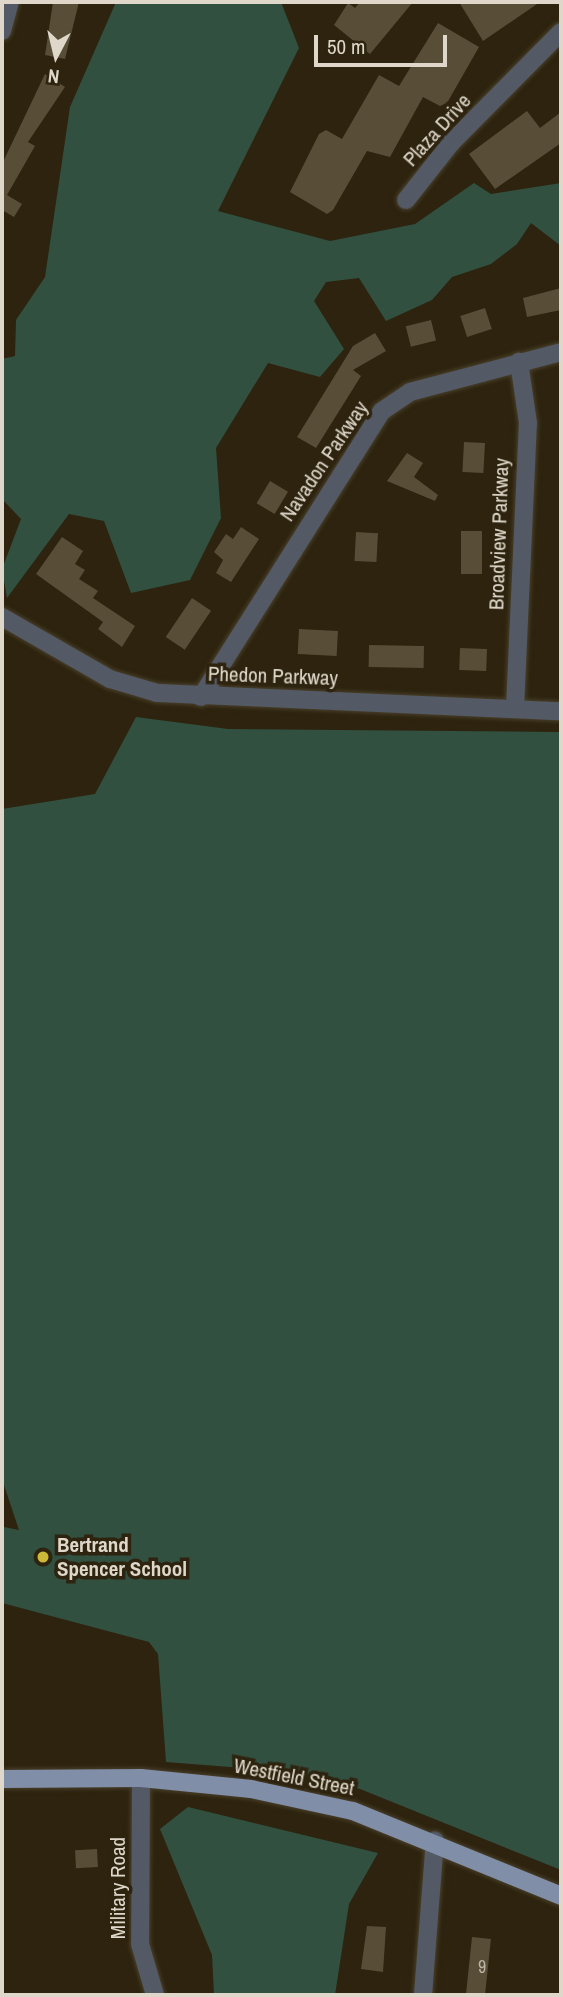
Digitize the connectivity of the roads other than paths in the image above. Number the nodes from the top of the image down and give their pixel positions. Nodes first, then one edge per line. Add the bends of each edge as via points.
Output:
1 (10, 2) edge
2 (2, 31) edge
3 (561, 32) edge
4 (406, 200) dead end
5 (561, 352) edge
6 (519, 362) junction
7 (2, 617) edge
8 (201, 697) junction
9 (515, 708) junction
10 (561, 711) edge
11 (141, 1777) junction
12 (2, 1779) edge
13 (435, 1840) junction
14 (561, 1896) edge
15 (155, 1995) edge
16 (423, 1995) edge

1 - 2 street
3 - 4 street, Plaza Drive via 451,143
5 - 6 street, Navadon Parkway
6 - 8 street, Navadon Parkway via 410,392 382,411
6 - 9 street, Broadview Parkway via 528,423
7 - 8 street, Phedon Parkway via 110,680
8 - 9 street, Phedon Parkway
9 - 10 street, Phedon Parkway
11 - 12 main road, Westfield Street
11 - 13 main road, Westfield Street via 251,1789 353,1811
11 - 15 street, Military Road via 140,1944
13 - 14 main road, Westfield Street
13 - 16 street

